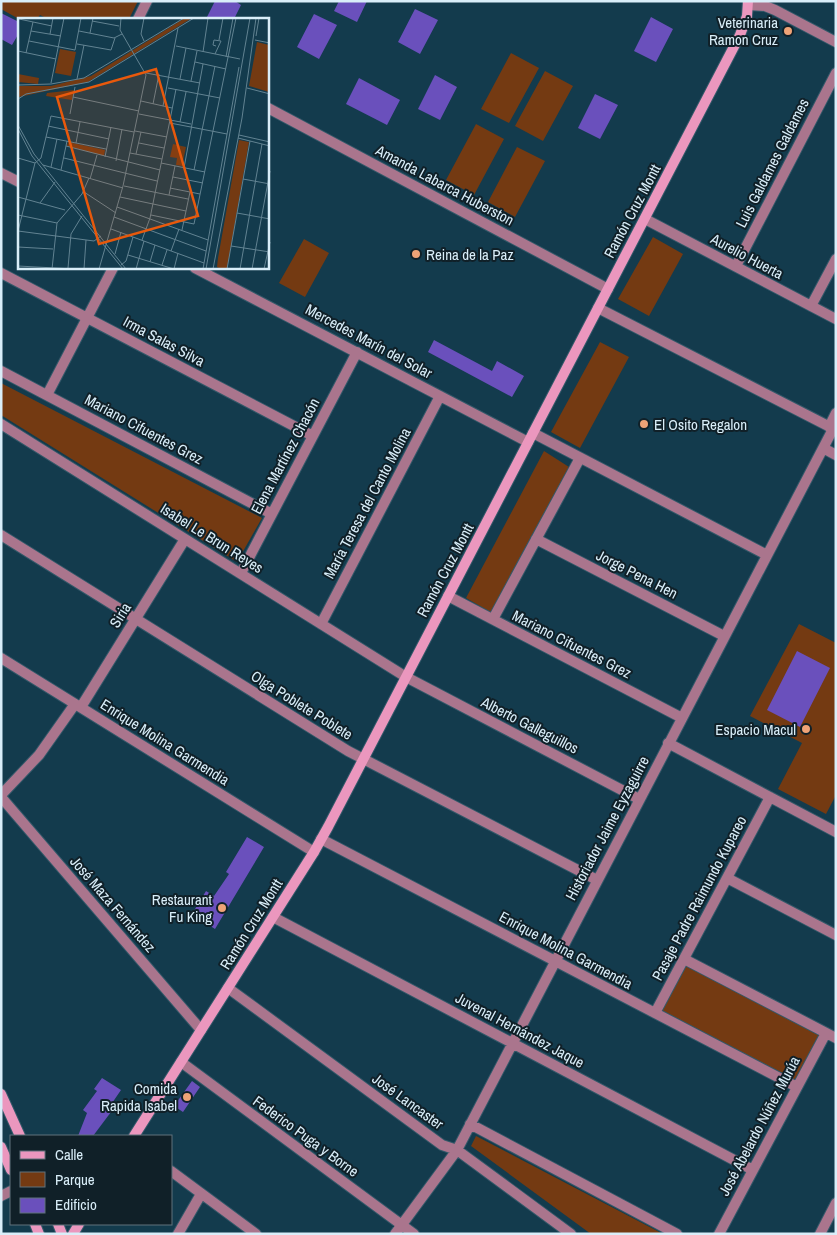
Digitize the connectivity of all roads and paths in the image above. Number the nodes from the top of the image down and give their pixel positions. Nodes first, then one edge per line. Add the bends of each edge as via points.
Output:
1 (147, 1) edge
2 (748, 3) edge
3 (138, 18) edge
4 (836, 42) edge
5 (836, 73) edge
6 (269, 109) edge
7 (1, 173) edge
8 (18, 182) edge
9 (645, 218) junction
10 (836, 259) edge
11 (736, 266) junction
12 (112, 269) edge
13 (197, 269) edge
14 (1, 273) edge
15 (608, 289) junction
16 (811, 306) junction
17 (598, 308) junction
18 (87, 318) junction
19 (836, 319) edge
20 (357, 352) junction
21 (1, 371) edge
22 (46, 395) junction
23 (440, 396) junction
24 (836, 413) edge
25 (1, 424) edge
26 (832, 428) edge
27 (312, 436) junction
28 (531, 437) junction
29 (823, 448) junction
30 (836, 455) edge
31 (580, 458) junction
32 (272, 514) junction
33 (1, 535) edge
34 (185, 539) junction
35 (536, 539) junction
36 (767, 555) junction
37 (240, 574) junction
38 (448, 596) junction
39 (136, 619) junction
40 (493, 620) junction
41 (320, 624) junction
42 (724, 636) junction
43 (1, 658) edge
44 (406, 677) junction
45 (78, 705) junction
46 (682, 718) junction
47 (668, 743) junction
48 (364, 758) junction
49 (1, 796) edge
50 (770, 797) junction
51 (639, 799) junction
52 (835, 828) edge
53 (321, 840) junction
54 (314, 852) junction
55 (726, 878) junction
56 (597, 880) junction
57 (273, 917) junction
58 (836, 935) edge
59 (684, 959) junction
60 (555, 961) junction
61 (228, 988) junction
62 (655, 1013) junction
63 (201, 1030) junction
64 (826, 1033) junction
65 (836, 1038) edge
66 (512, 1043) junction
67 (181, 1062) junction
68 (797, 1087) junction
69 (1, 1094) edge
70 (470, 1124) junction
71 (20, 1135) edge
72 (135, 1135) edge
73 (1, 1147) edge
74 (457, 1150) junction
75 (10, 1168) edge
76 (753, 1170) junction
77 (172, 1173) edge
78 (201, 1194) junction
79 (836, 1203) edge
80 (402, 1225) junction
81 (178, 1234) edge
82 (256, 1234) edge
83 (395, 1234) edge
84 (414, 1234) edge
85 (571, 1234) edge
86 (677, 1234) edge
87 (719, 1234) edge
88 (820, 1234) edge

1 - 3 street
2 - 4 street via 775,10
2 - 9 street, Ramón Cruz Montt via 740,35
5 - 11 street, Luis Galdames Galdames
6 - 15 street, Amanda Labarca Huberston
7 - 8 street
9 - 11 street, Aurelio Huerta
9 - 15 street, Ramón Cruz Montt
10 - 16 street
11 - 16 street, Aurelio Huerta
12 - 18 street
13 - 20 street, Mercedes Marín del Solar
14 - 18 street, Irma Salas Silva
15 - 17 street, Ramón Cruz Montt
16 - 19 street, Aurelio Huerta
17 - 26 street
17 - 28 street, Ramón Cruz Montt
18 - 22 street
18 - 27 street, Irma Salas Silva
20 - 23 street, Mercedes Marín del Solar
20 - 27 street, Elena Martínez Chacón
21 - 22 street, Mariano Cifuentes Grez
22 - 32 street, Mariano Cifuentes Grez
23 - 28 street, Mercedes Marín del Solar
23 - 41 street, María Teresa del Canto Molina
24 - 26 street, Historiador Jaime Eyzaguirre
25 - 34 street, Isabel Le Brun Reyes
26 - 29 street, Historiador Jaime Eyzaguirre
27 - 32 street, Elena Martínez Chacón
28 - 31 street, Mercedes Marín del Solar
28 - 38 street, Ramón Cruz Montt
29 - 30 street
29 - 36 street, Historiador Jaime Eyzaguirre
31 - 35 street
31 - 36 street, Mercedes Marín del Solar
32 - 37 street, Elena Martínez Chacón
33 - 39 street, Olga Poblete Poblete
34 - 37 street, Isabel Le Brun Reyes
34 - 39 street, Siria
35 - 40 street
35 - 42 street, Jorge Pena Hen
36 - 42 street, Historiador Jaime Eyzaguirre
37 - 41 street, Isabel Le Brun Reyes
38 - 40 street, Mariano Cifuentes Grez
38 - 44 street, Ramón Cruz Montt
39 - 45 street, Siria
39 - 48 street, Olga Poblete Poblete via 348,752
40 - 46 street, Mariano Cifuentes Grez
41 - 44 street, Isabel Le Brun Reyes
42 - 46 street, Historiador Jaime Eyzaguirre
43 - 45 street, Enrique Molina Garmendia
44 - 48 street, Ramón Cruz Montt
44 - 51 street, Alberto Galleguillos
45 - 49 street, Siria via 39,755
45 - 54 street, Enrique Molina Garmendia
46 - 47 street, Historiador Jaime Eyzaguirre
47 - 50 street
47 - 51 street, Historiador Jaime Eyzaguirre
48 - 53 street, Ramón Cruz Montt
48 - 56 street, Olga Poblete Poblete
49 - 63 street, José Maza Fernández
50 - 52 street
50 - 55 street, Pasaje Padre Raimundo Kupareo
51 - 56 street, Historiador Jaime Eyzaguirre
53 - 54 street, Ramón Cruz Montt
53 - 60 street, Enrique Molina Garmendia
54 - 57 street, Ramón Cruz Montt
55 - 58 street
55 - 59 street, Pasaje Padre Raimundo Kupareo
56 - 60 street, Historiador Jaime Eyzaguirre
57 - 61 street, Ramón Cruz Montt
57 - 66 street, Juvenal Hernández Jaque
59 - 62 street, Pasaje Padre Raimundo Kupareo
59 - 64 street
60 - 62 street, Enrique Molina Garmendia
60 - 66 street, Historiador Jaime Eyzaguirre
61 - 63 street, Ramón Cruz Montt
61 - 74 street, José Lancaster via 442,1145
62 - 68 street, Enrique Molina Garmendia
63 - 67 street, Ramón Cruz Montt
64 - 65 street
64 - 68 street, José Abelardo Núñez Murúa
66 - 70 street, Historiador Jaime Eyzaguirre
66 - 76 street, Juvenal Hernández Jaque
67 - 72 street, Ramón Cruz Montt
67 - 80 street, Federico Puga y Borne
68 - 76 street, José Abelardo Núñez Murúa
69 - 71 street
70 - 74 street, Historiador Jaime Eyzaguirre
70 - 86 street
73 - 75 street
74 - 80 street, Historiador Jaime Eyzaguirre
74 - 85 street, José Lancaster
76 - 87 street, José Abelardo Núñez Murúa
77 - 78 street
78 - 81 street
78 - 82 street
79 - 88 street
80 - 83 street, Historiador Jaime Eyzaguirre
80 - 84 street, Federico Puga y Borne

